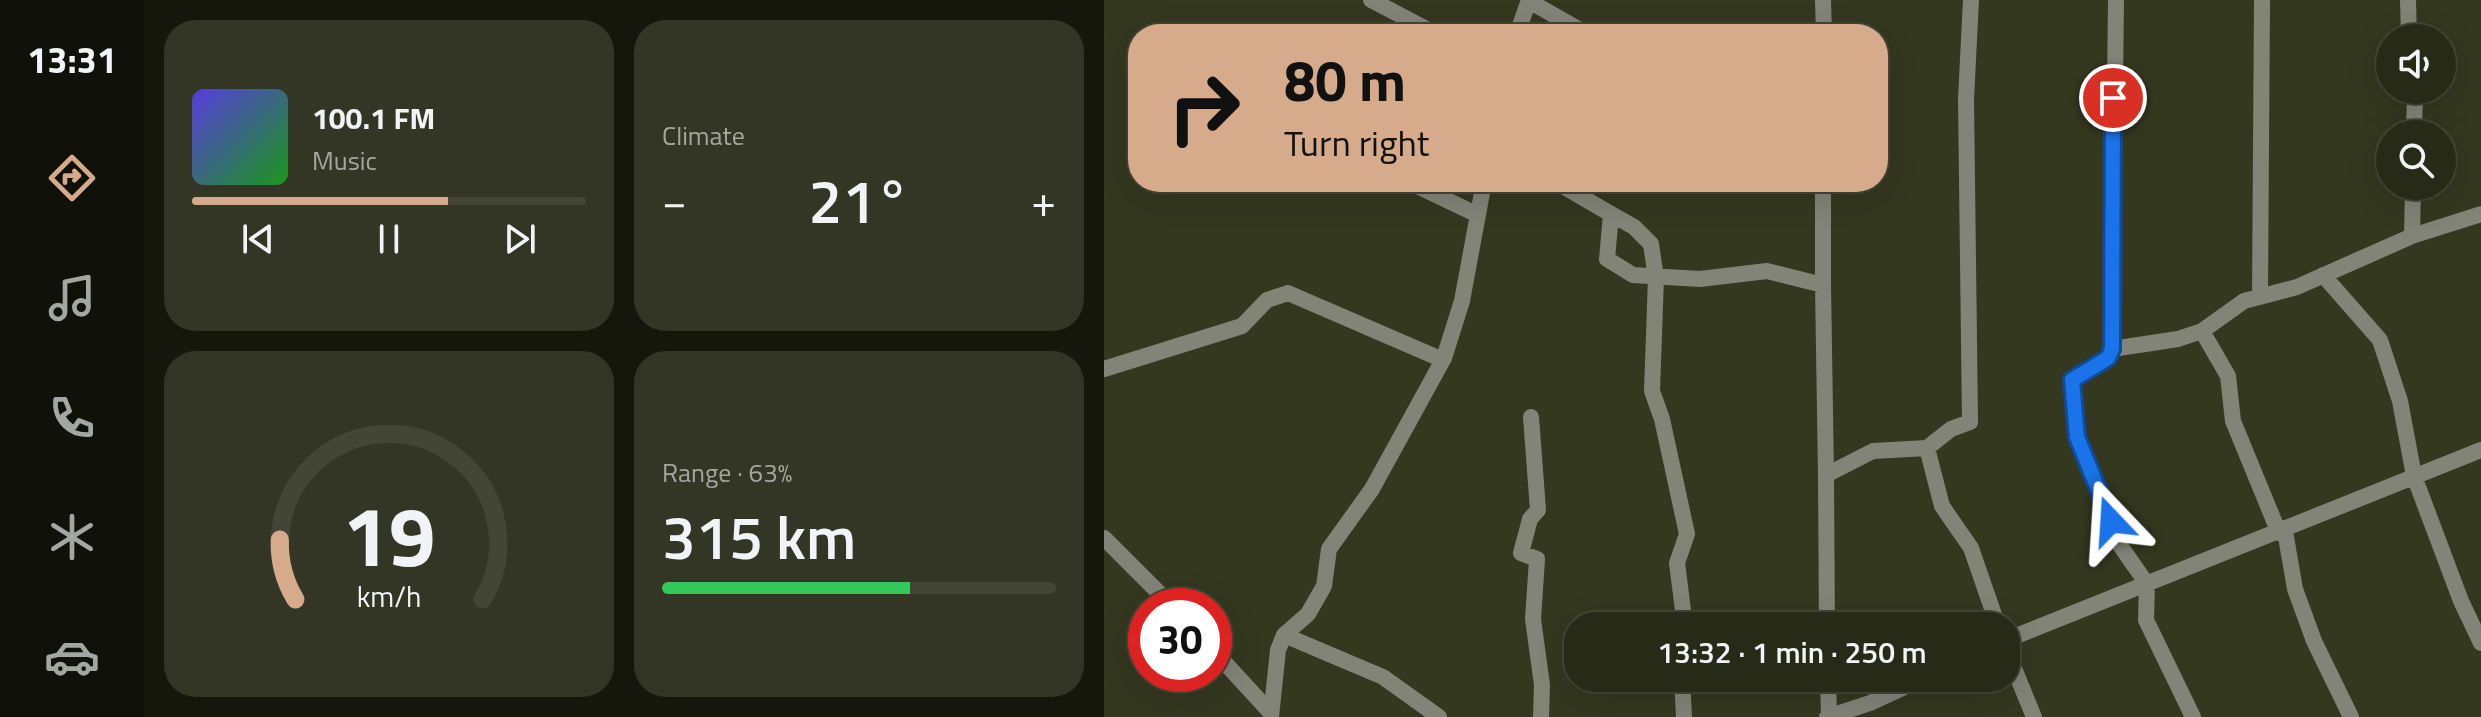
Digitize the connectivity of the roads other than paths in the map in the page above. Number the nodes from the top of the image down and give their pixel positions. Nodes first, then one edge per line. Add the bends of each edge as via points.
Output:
1 (1371, 0) edge
2 (1529, 0) edge
3 (1823, 0) edge
4 (1971, 0) edge
5 (2116, 0) edge
6 (2262, 0) edge
7 (2408, 0) edge
8 (1417, 24) edge
9 (1521, 24) edge
10 (1570, 24) edge
11 (1824, 24) edge
12 (2409, 24) edge
13 (1430, 192) edge
14 (1482, 192) edge
15 (1573, 192) edge
16 (1823, 192) edge
17 (2413, 200) edge
18 (1611, 214) junction
19 (2481, 214) edge
20 (1478, 215) junction
21 (2412, 236) junction
22 (2323, 275) junction
23 (1656, 278) junction
24 (1823, 285) junction
25 (2260, 296) junction
26 (2202, 331) junction
27 (2112, 349) junction
28 (1443, 360) junction
29 (1104, 369) edge
30 (1531, 417) dead end
31 (1927, 448) junction
32 (2481, 450) edge
33 (1826, 475) junction
34 (2414, 476) junction
35 (2282, 532) junction
36 (1104, 538) edge
37 (2147, 584) junction
38 (1154, 588) edge
39 (1683, 612) edge
40 (1827, 612) edge
41 (1993, 612) edge
42 (2020, 634) edge
43 (1281, 642) junction
44 (2481, 643) edge
45 (1232, 670) edge
46 (1235, 673) junction
47 (2020, 683) edge
48 (1683, 692) edge
49 (1828, 692) edge
50 (1902, 692) edge
51 (1873, 710) edge
52 (1270, 714) edge
53 (1828, 716) edge
54 (1439, 717) edge
55 (1541, 717) edge
56 (1684, 717) edge
57 (2034, 717) edge
58 (2193, 717) edge
59 (2351, 717) edge

1 - 8 street
2 - 9 street
2 - 10 street
3 - 11 street
4 - 31 street via 1966,99 1970,422
5 - 27 street
6 - 25 street
7 - 12 street
13 - 20 street
14 - 20 street
15 - 18 street
16 - 24 street
17 - 21 street
18 - 23 street via 1651,244
18 - 23 street via 1607,259 1633,275
19 - 21 street
20 - 28 street via 1462,301
21 - 22 street
22 - 25 street
22 - 34 street via 2380,340 2400,401
23 - 24 street via 1767,271
23 - 39 street via 1652,391 1687,534 1677,563
24 - 33 street
25 - 26 street
26 - 27 street
26 - 35 street via 2228,376 2233,421
27 - 37 street via 2108,358 2072,380 2077,437 2117,541
28 - 29 street via 1288,293 1267,300 1242,326
28 - 43 street via 1372,489 1329,549 1324,586 1308,614
30 - 55 street via 1538,510 1530,519 1521,553 1537,559 1533,619
31 - 33 street via 1873,451
31 - 41 street via 1942,506 1971,548
32 - 34 street
33 - 40 street
34 - 35 street
34 - 44 street
35 - 37 street
35 - 59 street via 2314,641
36 - 38 street
37 - 42 street
37 - 58 street via 2146,620
43 - 46 street via 1275,673 1261,680
43 - 52 street
43 - 54 street via 1383,677
45 - 46 street
46 - 52 street
47 - 57 street
48 - 56 street
49 - 53 street
50 - 51 street
51 - 53 street

